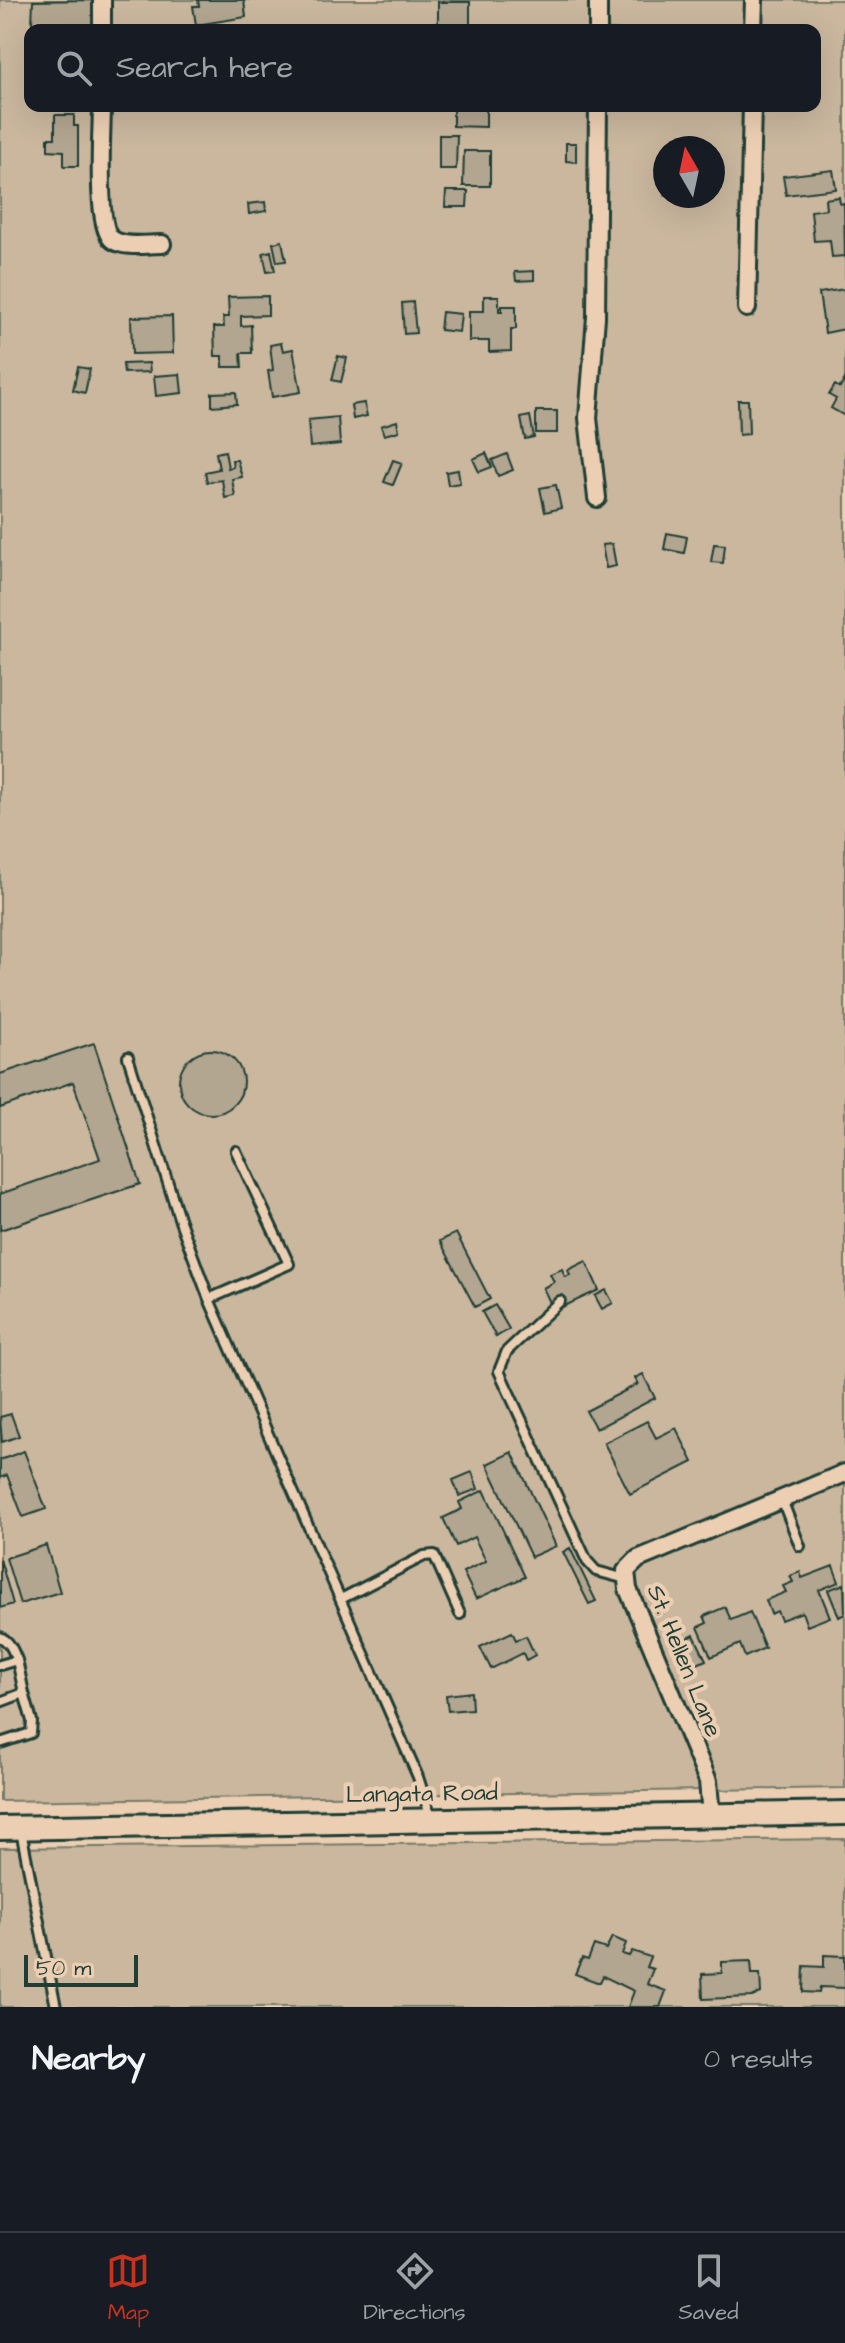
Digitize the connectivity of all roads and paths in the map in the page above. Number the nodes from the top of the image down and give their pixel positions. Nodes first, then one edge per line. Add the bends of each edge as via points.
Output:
1 (102, 0) edge
2 (598, 0) edge
3 (754, 0) edge
4 (102, 24) edge
5 (598, 24) edge
6 (753, 24) edge
7 (102, 112) edge
8 (598, 112) edge
9 (752, 112) edge
10 (162, 244) dead end
11 (747, 308) dead end
12 (597, 498) dead end
13 (128, 1057) dead end
14 (236, 1151) dead end
15 (209, 1299) junction
16 (560, 1301) dead end
17 (845, 1473) edge
18 (782, 1499) junction
19 (800, 1546) dead end
20 (626, 1579) junction
21 (341, 1599) junction
22 (460, 1614) dead end
23 (0, 1637) edge
24 (17, 1660) junction
25 (0, 1665) edge
26 (24, 1693) junction
27 (0, 1702) edge
28 (0, 1743) edge
29 (845, 1813) edge
30 (711, 1816) junction
31 (431, 1819) junction
32 (10, 1828) edge
33 (56, 2007) edge

1 - 4 street
2 - 5 street
3 - 6 street
7 - 10 street via 106,235 125,244
8 - 12 street via 596,317 588,418
9 - 11 street
13 - 15 lane
14 - 15 lane via 289,1264
15 - 21 lane
16 - 20 lane via 507,1351 499,1371 587,1561 596,1571
17 - 18 street, St. Hellen Lane
18 - 19 lane
18 - 20 street, St. Hellen Lane via 638,1559 626,1571
20 - 30 street, St. Hellen Lane via 708,1781
21 - 22 lane via 434,1555
21 - 31 lane
23 - 24 lane
24 - 25 lane
24 - 26 lane
26 - 27 lane
26 - 28 lane via 31,1733
29 - 30 main road, Langata Road
30 - 31 main road, Langata Road
31 - 32 main road, Langata Road
32 - 33 lane

